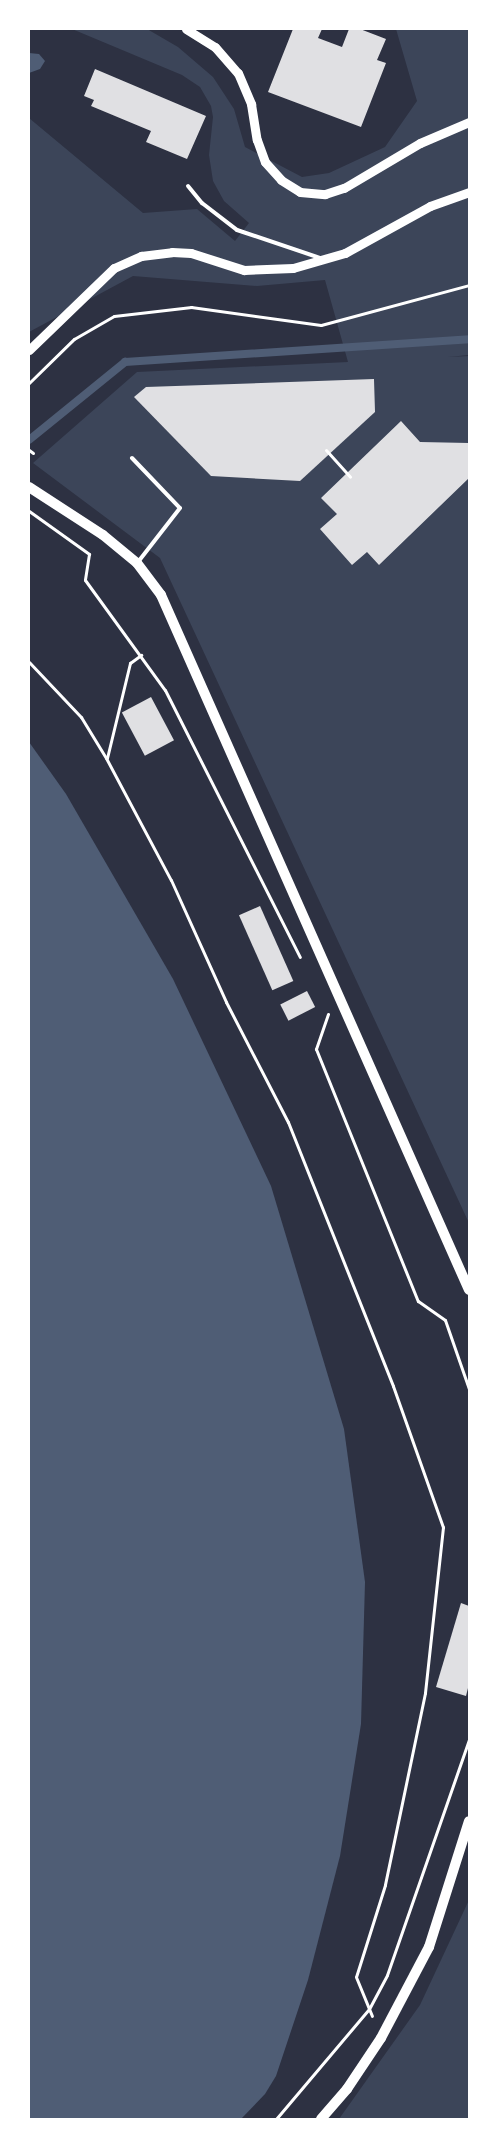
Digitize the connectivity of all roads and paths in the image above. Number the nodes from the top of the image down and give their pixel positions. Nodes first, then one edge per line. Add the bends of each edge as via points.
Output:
1 (186, 29) edge
2 (469, 122) edge
3 (188, 186) dead end
4 (469, 192) edge
5 (324, 260) junction
6 (469, 286) edge
7 (29, 350) edge
8 (29, 382) edge
9 (29, 450) edge
10 (326, 450) dead end
11 (33, 453) dead end
12 (132, 458) dead end
13 (350, 477) dead end
14 (29, 486) edge
15 (29, 512) edge
16 (137, 563) junction
17 (141, 655) junction
18 (29, 662) edge
19 (106, 758) junction
20 (302, 961) dead end
21 (324, 1004) dead end
22 (469, 1290) edge
23 (469, 1389) edge
24 (469, 1740) edge
25 (469, 1821) edge
26 (369, 2010) junction
27 (276, 2119) edge
28 (321, 2119) edge

1 - 2 street via 215,47 238,73 251,104 257,140 265,162 281,180 300,192 326,194 344,188 420,143
3 - 5 lane via 202,203 237,230 303,250
4 - 5 street via 430,206 365,244
5 - 7 street via 262,272 244,270 192,253 142,256 114,268
6 - 8 path via 321,324 191,306 114,316 74,339
9 - 11 path
10 - 13 path
12 - 16 lane via 180,508
14 - 16 main road via 103,535
15 - 17 path via 88,554 85,580
16 - 22 main road via 160,595 183,642
17 - 19 path via 130,663
17 - 20 path via 165,690
18 - 19 path via 81,717
19 - 26 path via 171,880 226,1002 288,1122 389,1377 443,1527 425,1693 385,1885 356,1977
21 - 23 path via 328,1013 316,1049 418,1301 445,1320
24 - 26 path via 386,1976
25 - 28 main road via 429,1947 376,2046 347,2089
26 - 27 path

